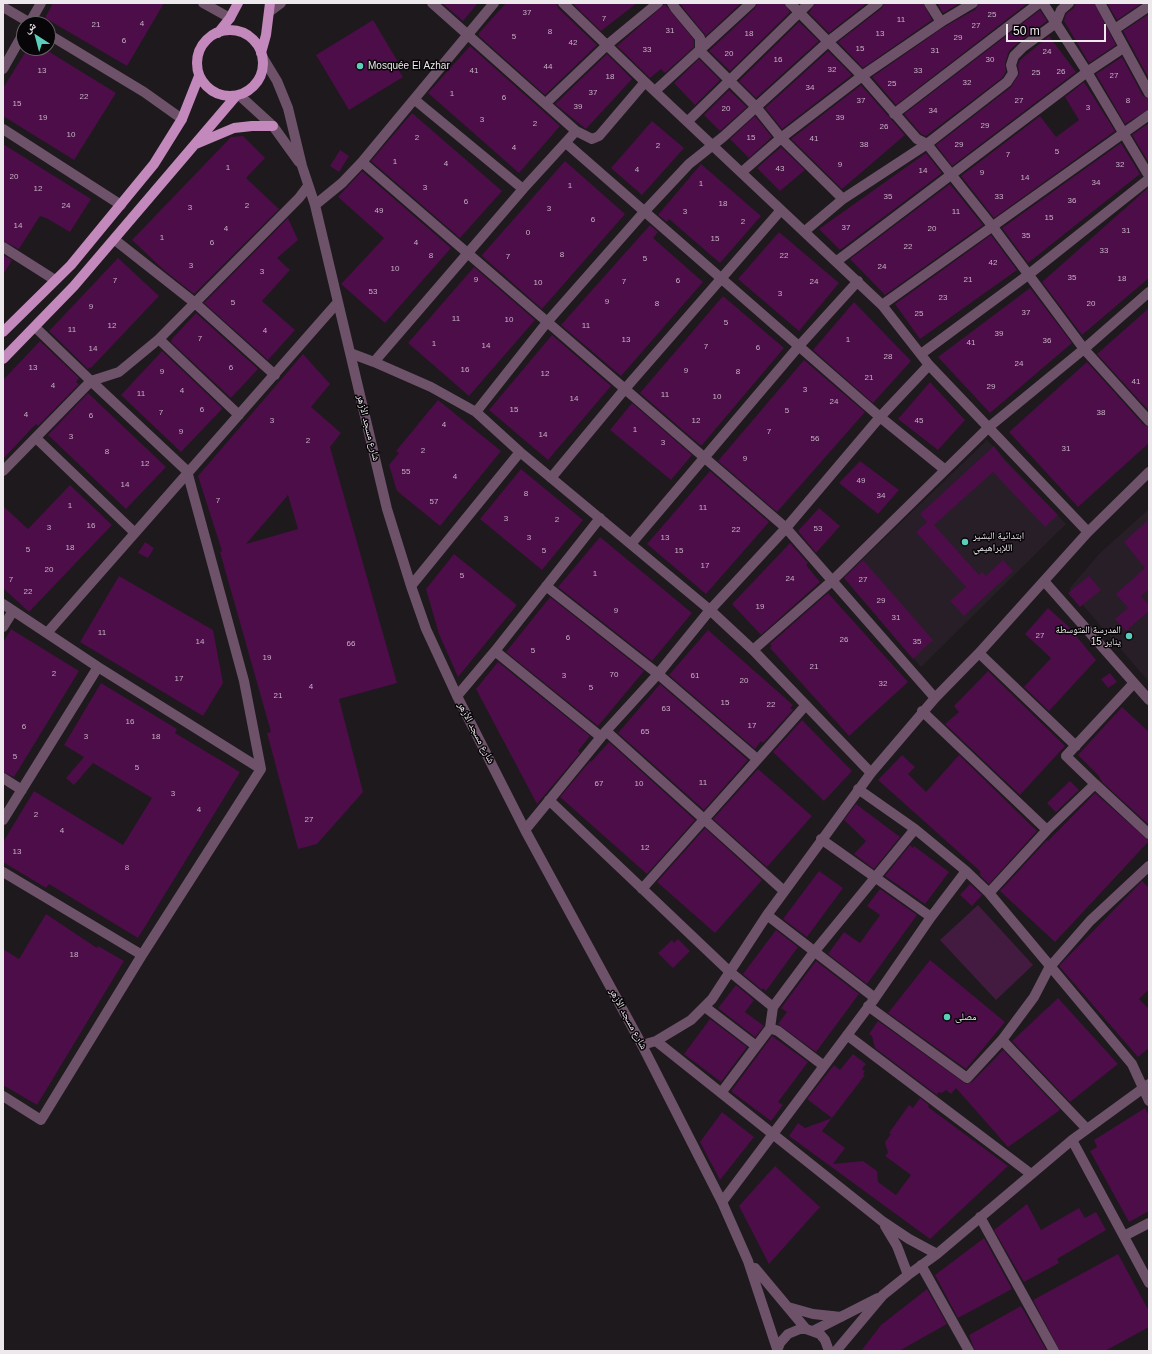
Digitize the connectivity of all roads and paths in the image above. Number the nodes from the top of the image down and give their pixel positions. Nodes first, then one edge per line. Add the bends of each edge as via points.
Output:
1 (41, 3) edge
2 (203, 3) edge
3 (238, 3) edge
4 (280, 3) edge
5 (432, 3) edge
6 (494, 3) edge
7 (563, 3) edge
8 (658, 3) edge
9 (672, 3) edge
10 (751, 3) edge
11 (790, 3) edge
12 (808, 3) edge
13 (878, 3) edge
14 (929, 3) edge
15 (973, 3) edge
16 (1038, 3) edge
17 (1043, 3) edge
18 (1069, 3) edge
19 (1100, 3) edge
20 (1149, 6) edge
21 (3, 7) edge
22 (270, 7) edge
23 (799, 12) junction
24 (17, 16) edge
25 (34, 16) edge
26 (230, 18) junction
27 (941, 22) junction
28 (1056, 23) junction
29 (1114, 29) junction
30 (218, 33) junction
31 (469, 35) junction
32 (56, 39) edge
33 (828, 41) junction
34 (607, 45) junction
35 (16, 46) edge
36 (1123, 48) junction
37 (700, 50) junction
38 (262, 55) junction
39 (3, 68) edge
40 (1087, 72) junction
41 (199, 76) junction
42 (862, 76) junction
43 (730, 81) junction
44 (644, 82) junction
45 (655, 91) junction
46 (1149, 93) edge
47 (238, 96) junction
48 (415, 100) junction
49 (546, 103) junction
50 (756, 107) junction
51 (894, 114) junction
52 (1149, 115) edge
53 (182, 119) junction
54 (688, 121) junction
55 (273, 126) junction
56 (3, 129) edge
57 (576, 132) junction
58 (1123, 133) junction
59 (781, 138) junction
60 (566, 143) junction
61 (927, 144) junction
62 (713, 145) junction
63 (192, 146) junction
64 (362, 162) junction
65 (302, 166) junction
66 (742, 172) junction
67 (952, 173) junction
68 (1149, 177) edge
69 (308, 186) junction
70 (522, 189) junction
71 (843, 199) junction
72 (121, 205) junction
73 (315, 205) junction
74 (781, 210) junction
75 (644, 212) junction
76 (993, 226) junction
77 (805, 231) junction
78 (115, 240) junction
79 (3, 247) edge
80 (467, 254) junction
81 (837, 261) junction
82 (1028, 275) junction
83 (55, 280) junction
84 (721, 280) junction
85 (858, 281) junction
86 (1149, 292) edge
87 (338, 302) junction
88 (195, 303) junction
89 (882, 304) junction
90 (548, 321) junction
91 (35, 327) junction
92 (3, 332) edge
93 (159, 340) junction
94 (799, 346) junction
95 (1084, 349) junction
96 (350, 353) junction
97 (921, 354) junction
98 (3, 359) edge
99 (374, 362) junction
100 (929, 365) junction
101 (275, 375) junction
102 (91, 381) junction
103 (624, 390) junction
104 (476, 412) junction
105 (239, 415) junction
106 (880, 417) junction
107 (1149, 421) edge
108 (989, 427) junction
109 (36, 438) junction
110 (520, 452) junction
111 (706, 458) junction
112 (944, 470) junction
113 (3, 471) edge
114 (188, 471) junction
115 (1149, 472) edge
116 (551, 478) junction
117 (600, 518) junction
118 (786, 528) junction
119 (1088, 532) junction
120 (135, 533) junction
121 (631, 544) junction
122 (832, 581) junction
123 (1044, 581) junction
124 (411, 586) junction
125 (546, 586) junction
126 (3, 604) edge
127 (710, 610) junction
128 (13, 611) junction
129 (3, 627) edge
130 (47, 633) junction
131 (753, 650) junction
132 (494, 651) junction
133 (979, 653) junction
134 (98, 667) junction
135 (658, 674) junction
136 (1134, 683) junction
137 (457, 696) junction
138 (935, 698) junction
139 (1149, 700) edge
140 (806, 705) junction
141 (922, 711) junction
142 (604, 734) junction
143 (1076, 746) junction
144 (757, 759) junction
145 (261, 769) junction
146 (871, 773) junction
147 (3, 778) edge
148 (1095, 784) junction
149 (858, 789) junction
150 (22, 790) junction
151 (549, 800) junction
152 (704, 819) junction
153 (3, 820) edge
154 (915, 829) junction
155 (525, 830) junction
156 (1047, 830) junction
157 (1149, 834) edge
158 (821, 839) junction
159 (966, 871) junction
160 (3, 872) edge
161 (1147, 872) edge
162 (876, 878) junction
163 (642, 889) junction
164 (784, 891) junction
165 (989, 893) junction
166 (767, 915) junction
167 (931, 917) junction
168 (814, 952) junction
169 (142, 955) junction
170 (1049, 968) junction
171 (729, 971) junction
172 (875, 998) junction
173 (868, 1006) junction
174 (705, 1007) junction
175 (773, 1007) junction
176 (770, 1028) junction
177 (847, 1035) junction
178 (1002, 1040) junction
179 (656, 1042) junction
180 (642, 1045) junction
181 (756, 1046) junction
182 (824, 1066) junction
183 (1146, 1086) edge
184 (721, 1093) junction
185 (3, 1096) edge
186 (1149, 1101) edge
187 (1087, 1129) junction
188 (772, 1135) junction
189 (1072, 1140) junction
190 (1032, 1174) junction
191 (722, 1202) junction
192 (980, 1217) junction
193 (882, 1221) junction
194 (1149, 1223) edge
195 (1124, 1236) junction
196 (937, 1254) junction
197 (748, 1261) junction
198 (921, 1265) junction
199 (908, 1274) junction
200 (1149, 1283) edge
201 (883, 1295) junction
202 (787, 1307) junction
203 (841, 1317) junction
204 (810, 1330) junction
205 (777, 1350) edge
206 (829, 1351) edge
207 (836, 1351) edge
208 (969, 1351) edge
209 (1054, 1351) edge

1 - 25 street
2 - 26 street
3 - 26 main road
4 - 22 street
5 - 31 street
6 - 31 street
7 - 34 street
8 - 34 street
9 - 37 street via 700,38
10 - 37 street
11 - 23 street
12 - 23 street
13 - 33 street
14 - 27 street
15 - 27 street
16 - 51 street
17 - 28 street
18 - 28 street via 1061,10
19 - 29 street
20 - 29 street
21 - 24 street
22 - 38 main road
23 - 33 street
23 - 43 street
26 - 30 main road
27 - 42 street
28 - 40 street
28 - 61 street via 1014,56 1013,73 1007,82
29 - 36 street
30 - 38 main road via 228,30 239,31 256,43
30 - 41 main road via 209,38 198,55
31 - 48 street
31 - 49 street
32 - 53 street via 144,92
33 - 42 street
33 - 50 street
34 - 44 street
34 - 49 street
35 - 39 street
36 - 40 street
36 - 46 street
37 - 43 street
37 - 45 street
38 - 47 main road via 262,70 258,81 250,90
38 - 65 street, شارع مسجد الأزهر via 277,81 288,108
40 - 58 street
40 - 67 street
41 - 47 main road via 210,90 218,94
41 - 53 main road
42 - 51 street
42 - 59 street
43 - 50 street
43 - 54 street
44 - 45 street
44 - 57 street via 596,138 592,139
45 - 54 street
47 - 55 street, شارع مسجد الأزهر
47 - 63 main road
48 - 64 street
48 - 70 street
49 - 57 street
50 - 59 street
50 - 62 street
51 - 61 street via 917,140
52 - 58 street
53 - 72 main road via 154,164
54 - 62 street
55 - 63 main road via 234,128
55 - 65 street, شارع مسجد الأزهر
56 - 72 street
57 - 60 street
58 - 68 street
58 - 76 street
59 - 66 street
59 - 71 street
60 - 70 street
60 - 75 street
61 - 67 street
61 - 71 street
62 - 66 street
62 - 75 street via 689,164
63 - 78 main road
64 - 73 street
64 - 80 street
65 - 69 street, شارع مسجد الأزهر
66 - 74 street
67 - 76 street
67 - 81 street
68 - 82 street
69 - 73 street, شارع مسجد الأزهر
69 - 88 street
70 - 80 street
71 - 77 street
72 - 83 main road via 71,265
73 - 87 street, شارع مسجد الأزهر
74 - 77 street
74 - 84 street
75 - 84 street
75 - 90 street
76 - 82 street
76 - 89 street
77 - 81 street
78 - 88 street
78 - 91 main road
79 - 83 street
80 - 90 street
80 - 99 street
81 - 85 street
82 - 95 street
82 - 97 street
83 - 92 main road
84 - 94 street
84 - 103 street
85 - 89 street
85 - 94 street
86 - 95 street
87 - 96 street, شارع مسجد الأزهر
87 - 101 street
88 - 93 street
88 - 101 street
89 - 97 street
90 - 103 street
90 - 104 street
91 - 98 main road
91 - 102 street
93 - 102 street via 119,372
93 - 105 street
94 - 106 street
94 - 111 street
95 - 107 street
95 - 108 street
96 - 99 street
96 - 124 street, شارع مسجد الأزهر via 388,509
97 - 100 street
99 - 104 street via 431,387
100 - 106 street
100 - 108 street
101 - 105 street
102 - 109 street
102 - 114 street
103 - 111 street
103 - 116 street
104 - 110 street
105 - 114 street
106 - 112 street
106 - 118 street
108 - 112 street
108 - 119 street
109 - 113 street
109 - 120 street
110 - 116 street
110 - 124 street
111 - 118 street
111 - 121 street
112 - 122 street
114 - 120 street
114 - 145 street via 244,681
115 - 119 street
116 - 117 street
117 - 121 street
117 - 125 street
118 - 122 street
118 - 127 street
119 - 123 street
120 - 130 street
121 - 127 street
122 - 131 street
122 - 138 street
123 - 133 street
123 - 136 street
124 - 137 street, شارع مسجد الأزهر via 426,629
125 - 132 street
125 - 135 street
126 - 128 street
127 - 131 street
127 - 135 street
128 - 129 street
128 - 130 street
130 - 134 street
131 - 140 street
132 - 137 street
132 - 142 street
133 - 138 street
133 - 143 street
134 - 145 street
134 - 150 street
135 - 142 street
135 - 144 street
136 - 139 street
136 - 143 street
137 - 155 street, شارع مسجد الأزهر
138 - 141 street
140 - 144 street
140 - 146 street
141 - 146 street
141 - 156 street
142 - 151 street
142 - 152 street
143 - 148 street via 1066,756
144 - 152 street
145 - 169 street
146 - 149 street
147 - 150 street
148 - 156 street
148 - 157 street
149 - 154 street
149 - 158 street
150 - 153 street
151 - 155 street
151 - 163 street
152 - 163 street
152 - 164 street
154 - 159 street
154 - 162 street
155 - 180 street, شارع مسجد الأزهر
156 - 165 street
158 - 162 street
158 - 164 street
159 - 165 street
159 - 167 street
160 - 169 street
161 - 170 street via 1090,921
162 - 167 street
162 - 168 street
163 - 171 street
164 - 166 street
165 - 170 street
166 - 168 street
166 - 171 street
167 - 172 street
168 - 172 street
168 - 175 street
169 - 185 street via 41,1120
170 - 178 street via 1034,997
170 - 183 street via 1132,1064
171 - 174 street
171 - 175 street
172 - 173 street
173 - 177 street
173 - 178 street via 967,1078
174 - 179 street via 691,1020
174 - 181 street
175 - 176 street
176 - 181 street
176 - 182 street via 778,1031
177 - 182 street
177 - 190 street
178 - 187 street
179 - 180 street
179 - 184 street
180 - 191 street, شارع مسجد الأزهر
181 - 184 street
182 - 188 street
183 - 186 street
183 - 187 street
184 - 188 street
187 - 189 street
188 - 191 street
188 - 193 street
189 - 190 street
189 - 195 street
190 - 192 street
191 - 197 street, شارع مسجد الأزهر
192 - 196 street
192 - 209 street
193 - 196 street
193 - 199 street via 898,1246
194 - 195 street
195 - 200 street
196 - 198 street
197 - 202 street, شارع مسجد الأزهر
197 - 205 street, شارع مسجد الأزهر
198 - 199 street
198 - 208 street
199 - 201 street
201 - 203 street
201 - 207 street
202 - 203 street
202 - 204 street, شارع مسجد الأزهر
203 - 204 street
204 - 205 street via 800,1329 788,1334
204 - 206 street, شارع مسجد الأزهر via 825,1340

